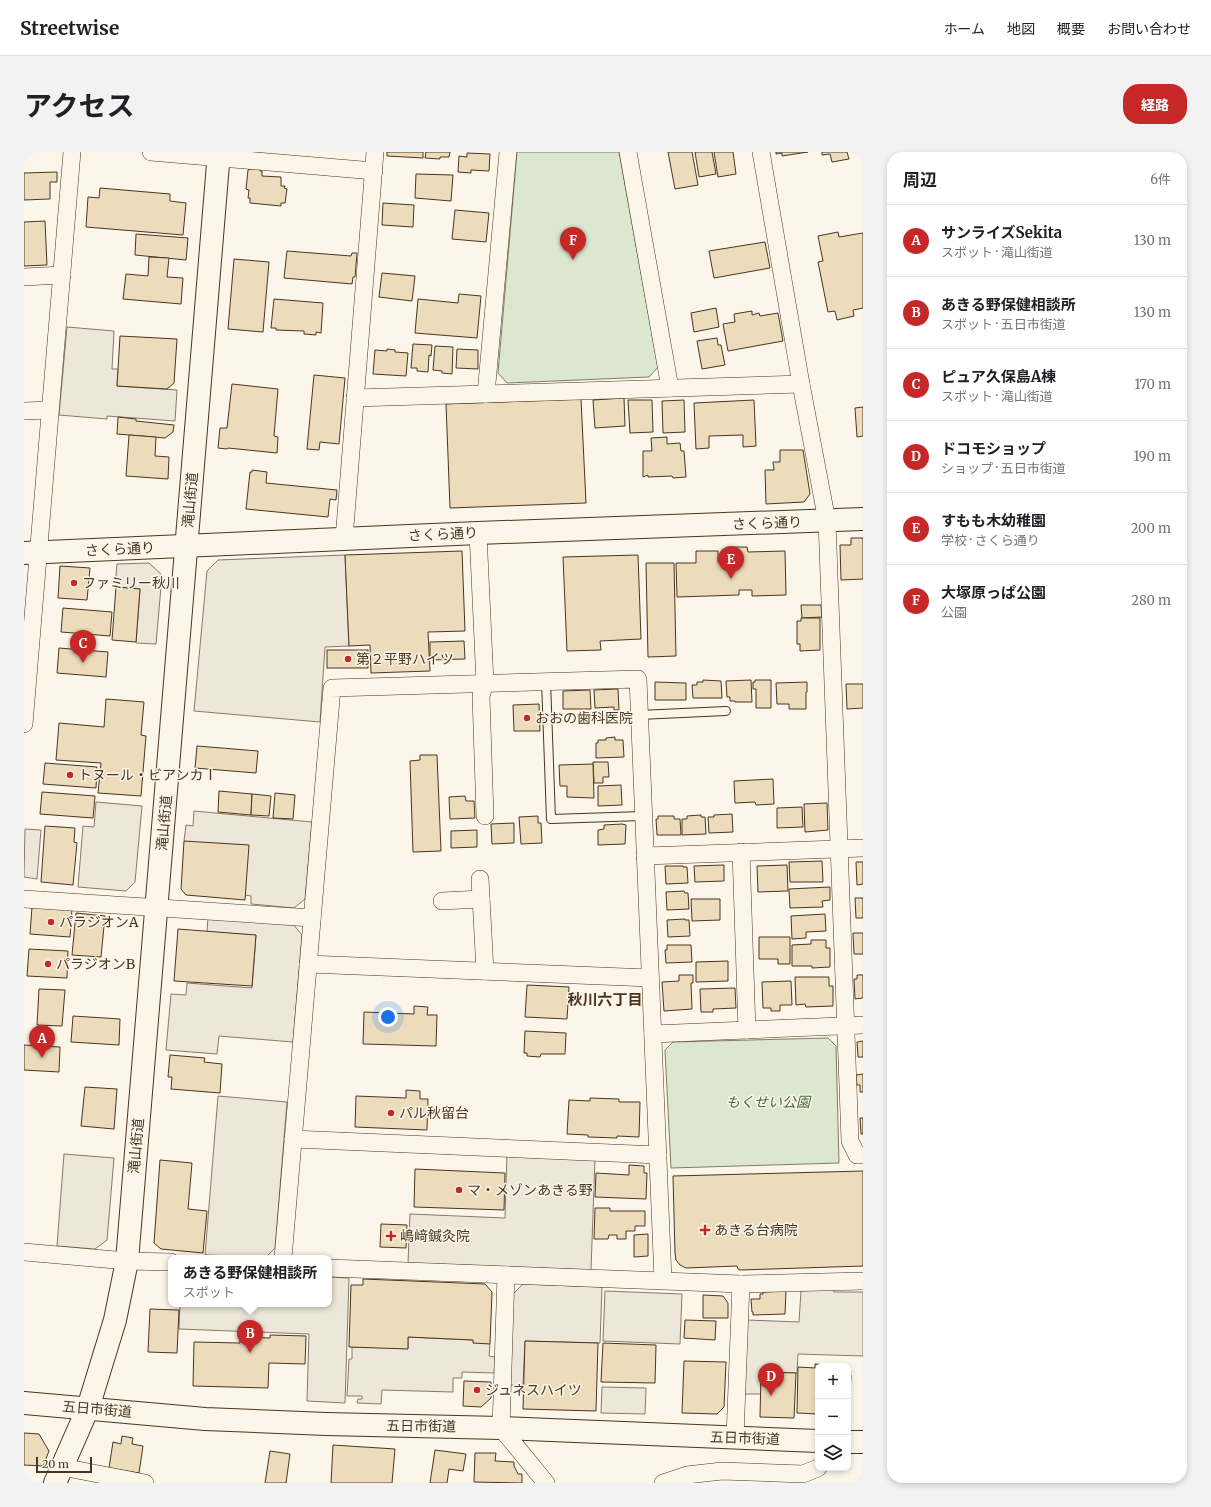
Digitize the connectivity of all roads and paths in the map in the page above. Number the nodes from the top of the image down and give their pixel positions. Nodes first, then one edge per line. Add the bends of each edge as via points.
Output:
1 (72, 152) edge
2 (151, 152) edge
3 (375, 152) edge
4 (508, 152) edge
5 (628, 152) edge
6 (761, 152) edge
7 (219, 155) edge
8 (374, 171) junction
9 (62, 275) junction
10 (24, 277) edge
11 (801, 384) junction
12 (670, 388) junction
13 (486, 394) junction
14 (355, 398) junction
15 (50, 410) junction
16 (24, 411) edge
17 (863, 519) edge
18 (827, 521) junction
19 (478, 533) junction
20 (344, 539) junction
21 (186, 546) junction
22 (31, 553) edge
23 (546, 682) junction
24 (485, 683) junction
25 (726, 711) dead end
26 (639, 715) junction
27 (24, 724) edge
28 (485, 816) dead end
29 (643, 816) junction
30 (839, 848) junction
31 (863, 848) edge
32 (741, 852) junction
33 (645, 856) junction
34 (480, 879) dead end
35 (24, 899) edge
36 (481, 899) junction
37 (442, 901) dead end
38 (157, 908) junction
39 (312, 918) junction
40 (308, 964) junction
41 (485, 971) junction
42 (650, 978) junction
43 (863, 1025) edge
44 (846, 1026) junction
45 (747, 1030) junction
46 (652, 1034) junction
47 (293, 1139) junction
48 (658, 1155) junction
49 (863, 1155) edge
50 (24, 1252) edge
51 (283, 1255) edge
52 (126, 1261) junction
53 (168, 1262) edge
54 (332, 1268) edge
55 (506, 1275) junction
56 (663, 1280) junction
57 (863, 1281) edge
58 (741, 1284) junction
59 (24, 1403) edge
60 (88, 1408) junction
61 (501, 1428) junction
62 (735, 1437) junction
63 (815, 1441) edge
64 (851, 1442) edge
65 (863, 1442) edge
66 (815, 1469) edge
67 (59, 1475) edge
68 (766, 1478) edge
69 (146, 1483) edge
70 (546, 1483) edge
71 (663, 1483) edge

1 - 9 street
2 - 7 street
3 - 8 street
4 - 13 street
5 - 12 street
6 - 11 street
7 - 8 street
7 - 21 main road, 滝山街道
8 - 14 street
9 - 10 street
9 - 15 street
11 - 12 street
11 - 18 street
12 - 13 street
13 - 14 street
14 - 20 street
15 - 16 street
15 - 22 street
17 - 18 main road, さくら通り
18 - 19 main road, さくら通り
18 - 30 street
19 - 20 main road, さくら通り
19 - 24 street
20 - 21 main road, さくら通り
21 - 22 main road, さくら通り
21 - 38 main road, 滝山街道
22 - 27 street
23 - 24 street
23 - 26 street via 638,679
23 - 29 lane via 551,819
24 - 28 street via 481,696
24 - 39 street via 332,688
25 - 26 lane
26 - 29 street
29 - 33 street
30 - 31 street
30 - 32 street
30 - 44 street
32 - 33 street
32 - 45 street
33 - 42 street
34 - 36 street
35 - 38 street
36 - 37 street
36 - 41 street
38 - 39 street
38 - 52 main road, 滝山街道
39 - 40 street
40 - 41 street
40 - 47 street
41 - 42 street
42 - 46 street
43 - 44 street
44 - 45 street
44 - 49 street via 850,1141 857,1155
45 - 46 street
46 - 48 street
47 - 48 street
47 - 51 street
48 - 56 street
50 - 52 street
52 - 53 street
52 - 60 main road, 滝山街道 via 115,1320
54 - 55 street
55 - 56 street
55 - 61 street
56 - 58 street
57 - 58 street
58 - 62 street
59 - 60 main road, 五日市街道
60 - 61 main road, 五日市街道 via 205,1419
60 - 67 main road, 滝山街道
61 - 62 main road, 五日市街道
61 - 70 street
62 - 63 main road, 五日市街道
64 - 65 main road
66 - 68 street via 803,1474
67 - 69 street
68 - 71 street via 722,1471 687,1475

